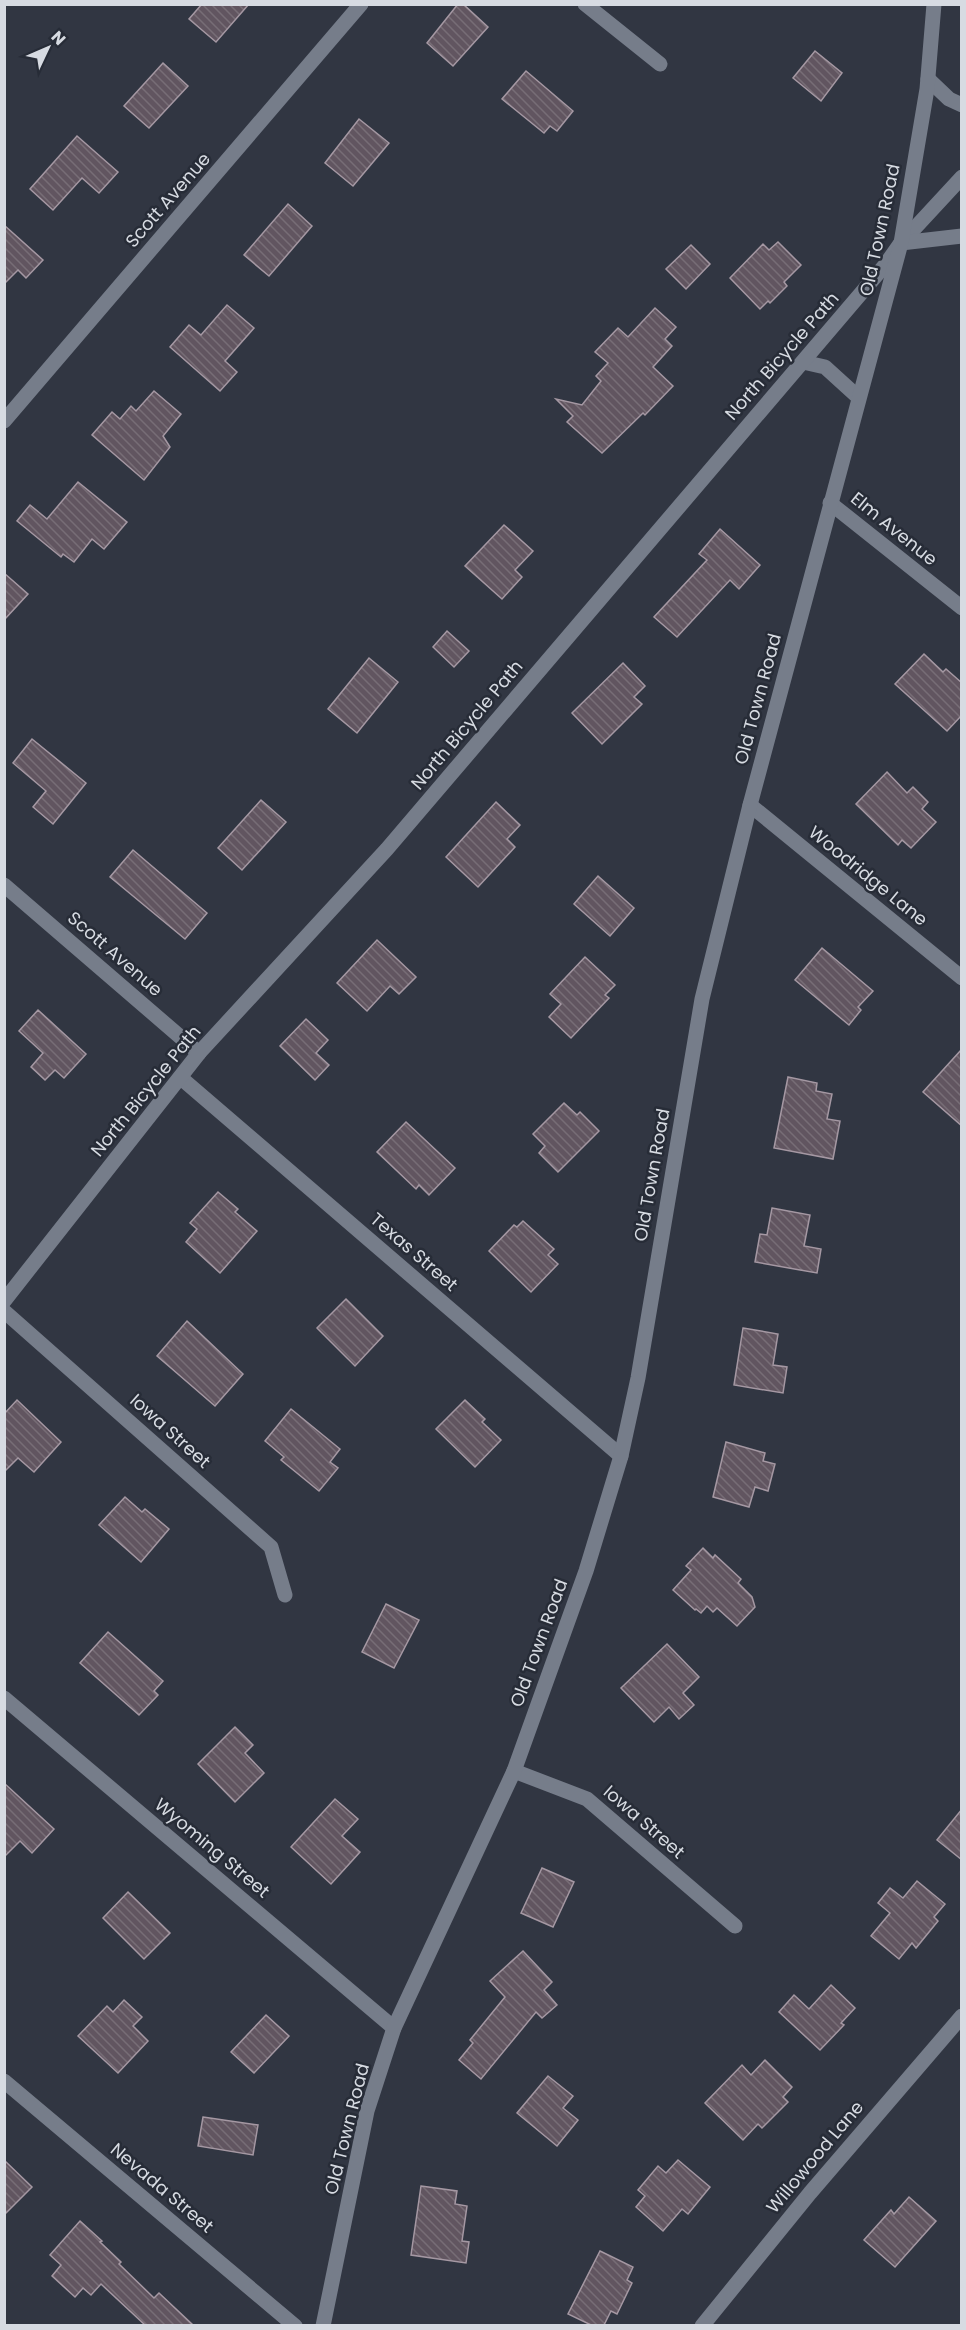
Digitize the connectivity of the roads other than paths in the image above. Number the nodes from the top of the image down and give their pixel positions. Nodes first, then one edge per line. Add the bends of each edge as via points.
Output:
1 (361, 4) edge
2 (585, 4) edge
3 (934, 4) edge
4 (660, 64) dead end
5 (928, 79) junction
6 (962, 105) edge
7 (962, 177) edge
8 (962, 236) edge
9 (901, 243) junction
10 (802, 362) junction
11 (858, 397) junction
12 (4, 421) edge
13 (830, 503) junction
14 (962, 608) edge
15 (750, 805) junction
16 (4, 885) edge
17 (962, 978) edge
18 (199, 1053) junction
19 (181, 1078) junction
20 (4, 1301) edge
21 (4, 1311) edge
22 (621, 1456) junction
23 (285, 1595) dead end
24 (4, 1698) edge
25 (514, 1771) junction
26 (735, 1926) dead end
27 (962, 2016) edge
28 (394, 2028) junction
29 (4, 2081) edge
30 (295, 2325) edge
31 (322, 2325) edge
32 (702, 2325) edge

1 - 12 street, Scott Avenue
2 - 4 street
3 - 5 street, Old Town Road
5 - 6 street via 949,99
5 - 9 street, Old Town Road
7 - 9 street, North Bicycle Path
8 - 9 street
9 - 10 street, North Bicycle Path
9 - 11 street, Old Town Road
10 - 11 street via 825,367
10 - 18 street, North Bicycle Path via 387,849
11 - 13 street, Old Town Road
13 - 14 street, Elm Avenue
13 - 15 street, Old Town Road
15 - 17 street, Woodridge Lane
15 - 22 street, Old Town Road via 702,999 638,1378
16 - 18 street, Scott Avenue
18 - 19 street, North Bicycle Path
19 - 20 street, North Bicycle Path
19 - 22 street, Texas Street
21 - 23 street, Iowa Street via 271,1547
22 - 25 street, Old Town Road via 586,1571
24 - 28 street, Wyoming Street
25 - 26 street, Iowa Street via 587,1799
25 - 28 street, Old Town Road
27 - 32 street, Willowood Lane
28 - 31 street, Old Town Road via 367,2111
29 - 30 street, Nevada Street

